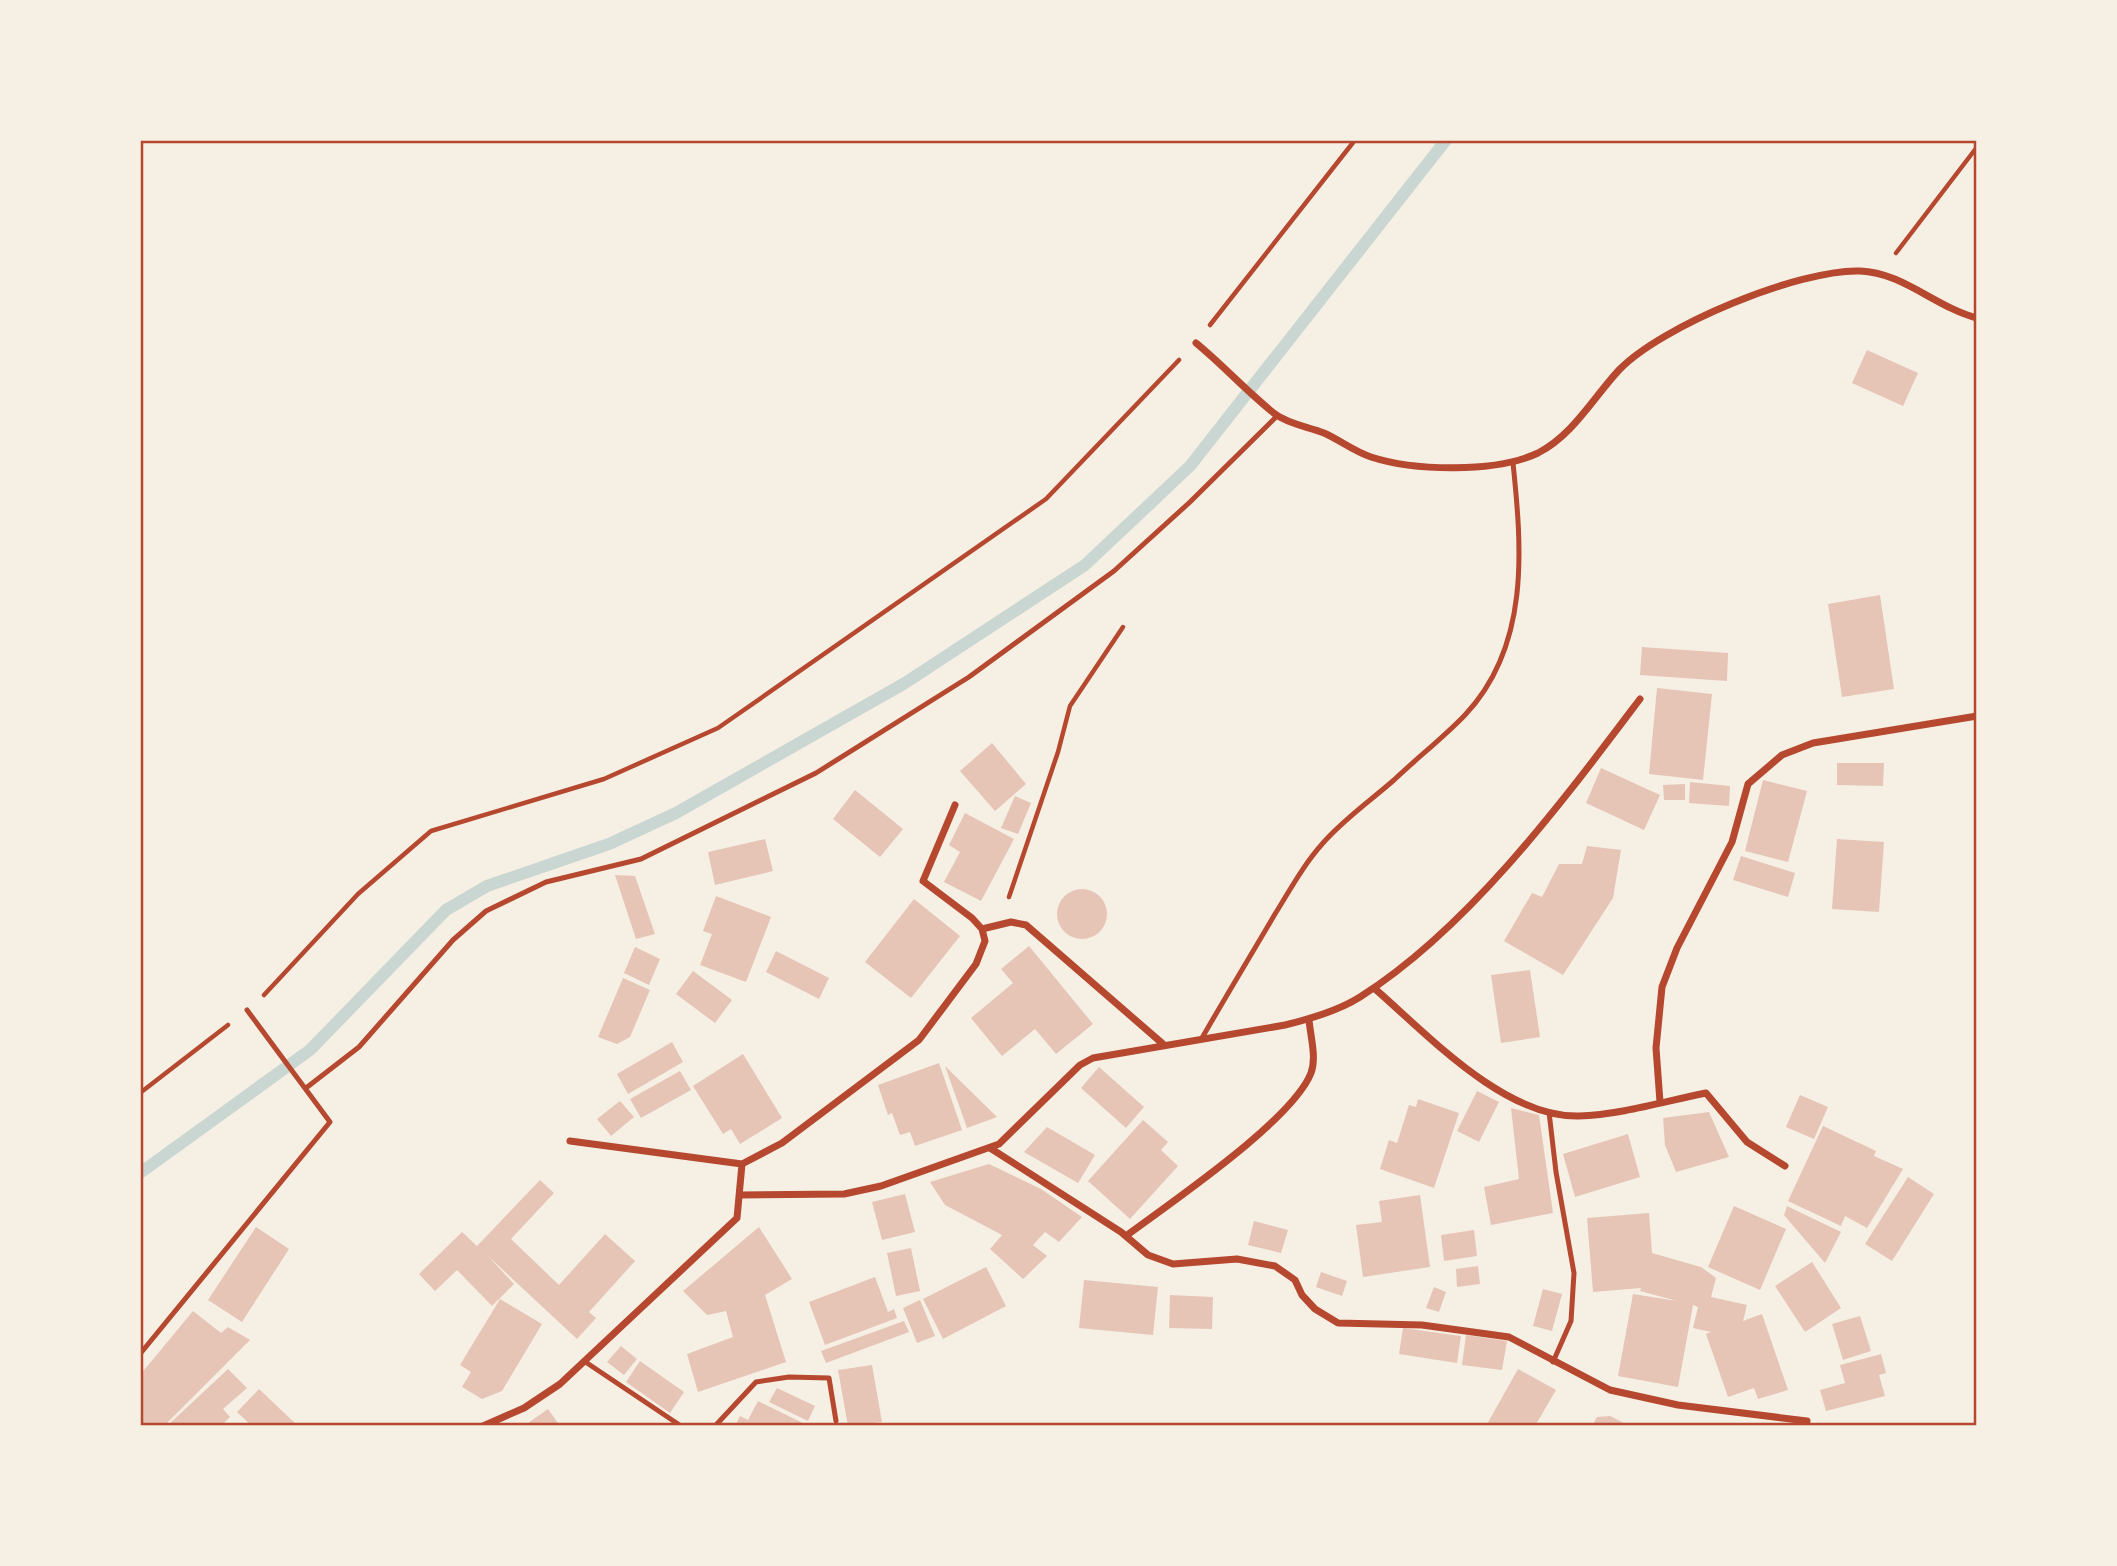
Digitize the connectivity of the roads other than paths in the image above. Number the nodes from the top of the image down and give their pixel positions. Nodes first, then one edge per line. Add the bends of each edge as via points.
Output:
1 (1977, 318) edge
2 (1196, 343) road end
3 (1277, 416) junction
4 (1513, 463) junction
5 (1640, 699) dead end
6 (1977, 716) edge
7 (955, 805) dead end
8 (982, 929) junction
9 (1374, 988) junction
10 (247, 1010) road end
11 (1309, 1019) junction
12 (1202, 1038) junction
13 (1163, 1044) junction
14 (306, 1088) junction
15 (1660, 1102) junction
16 (1549, 1112) junction
17 (570, 1141) dead end
18 (990, 1148) junction
19 (742, 1164) junction
20 (1784, 1166) dead end
21 (740, 1195) junction
22 (1126, 1236) junction
23 (140, 1354) edge
24 (584, 1361) junction
25 (1553, 1362) junction
26 (836, 1421) dead end
27 (483, 1426) edge
28 (681, 1426) edge
29 (715, 1426) edge
30 (1806, 1426) edge

1 - 4 street via 1864,271 1808,276 1737,302 1670,334 1620,370 1560,437
2 - 3 street
3 - 4 street via 1327,434 1373,458 1464,468
3 - 14 lane via 1114,571 969,677 816,774 641,859 546,882 486,911 453,940 359,1047
4 - 12 lane via 1521,575 1506,641 1485,688 1466,714 1321,845
5 - 9 street via 1557,808 1506,865 1449,925
6 - 15 street via 1813,743 1782,755 1748,784 1732,842 1662,987 1657,1048
7 - 8 street via 923,881
8 - 13 street via 1011,922 1026,925
8 - 19 street via 985,941 976,964 919,1040 782,1143
9 - 11 street
9 - 16 street via 1483,1081
10 - 14 lane
11 - 12 street
11 - 22 street via 1311,1072 1290,1104
12 - 13 street
13 - 18 street via 1110,1053 1080,1065
14 - 23 lane via 330,1122
15 - 16 street via 1579,1116
15 - 20 street via 1706,1093 1747,1142
16 - 25 lane via 1574,1273 1571,1321
17 - 19 street
18 - 21 street via 844,1195
18 - 22 street
19 - 21 street
21 - 24 street via 737,1218
22 - 25 street via 1149,1255 1173,1264 1237,1259 1275,1266 1295,1280 1315,1309 1338,1322 1422,1325 1509,1337
24 - 27 street via 524,1408
24 - 28 lane
25 - 30 street via 1610,1390 1678,1405 1807,1421
26 - 29 lane via 829,1378 789,1377 755,1382

